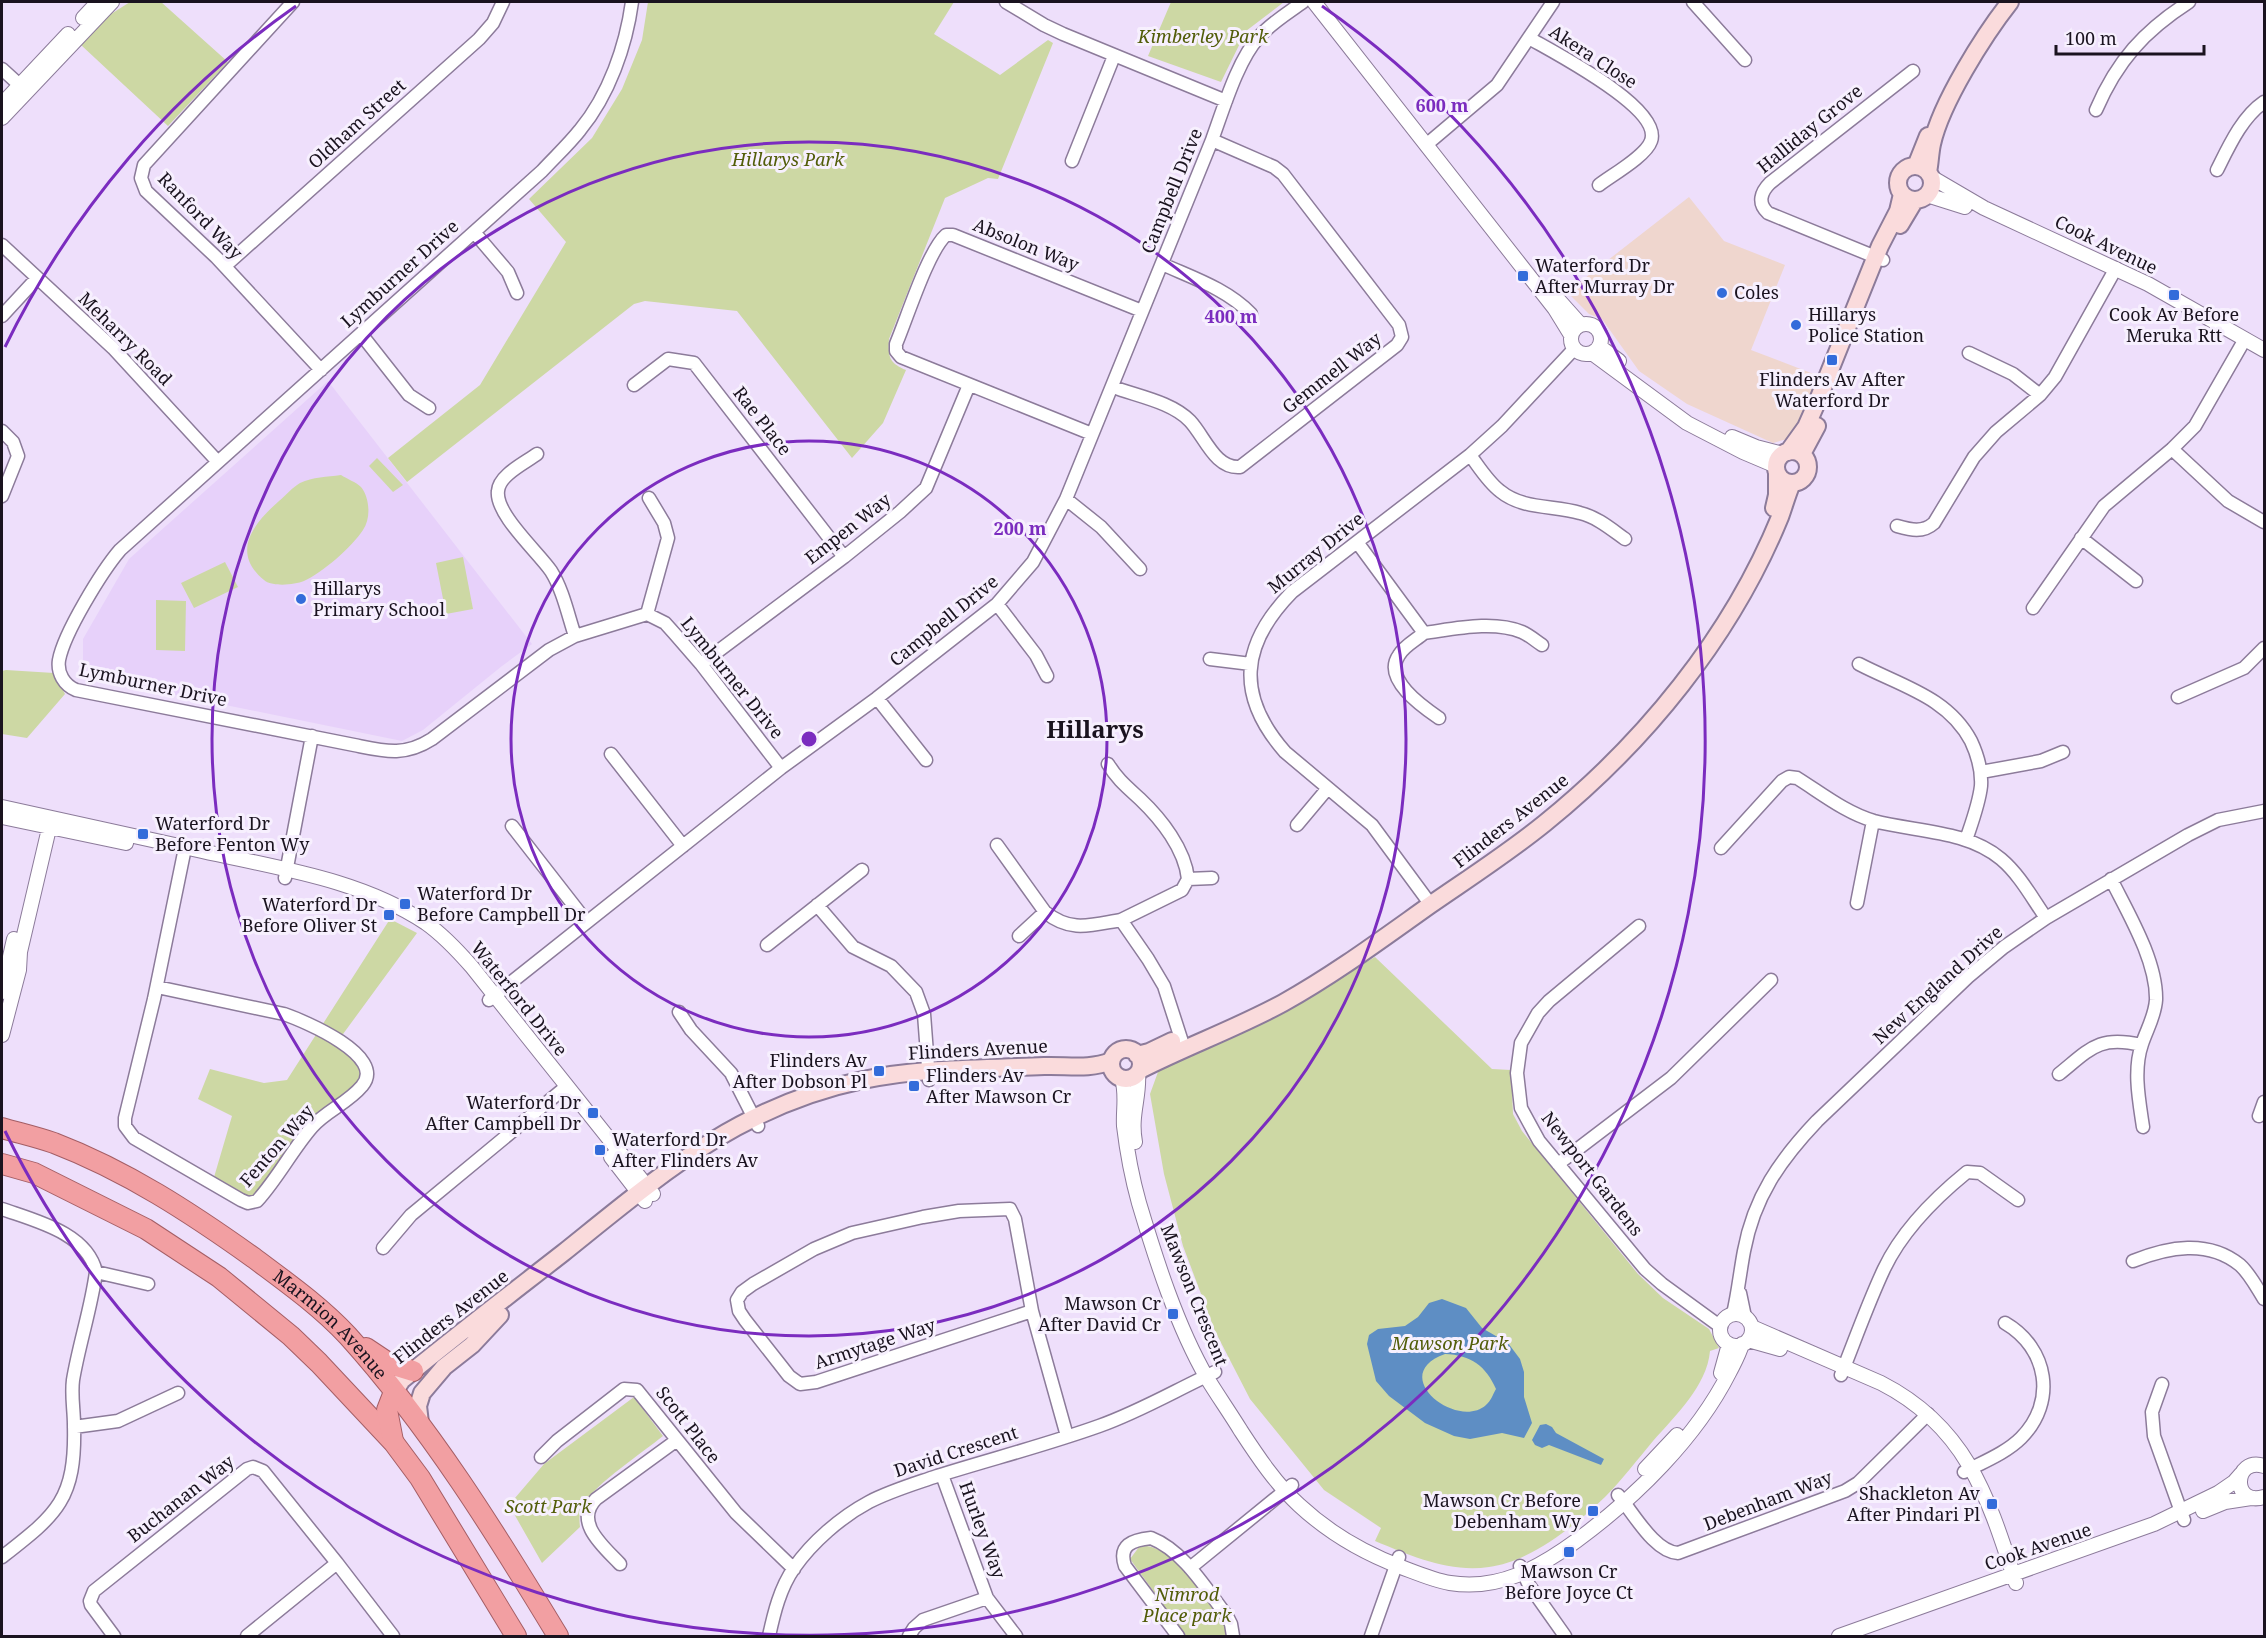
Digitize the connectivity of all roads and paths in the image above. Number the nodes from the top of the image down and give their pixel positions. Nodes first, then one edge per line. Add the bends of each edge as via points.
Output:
1 (98, 2) edge
2 (112, 2) edge
3 (293, 2) edge
4 (503, 2) edge
5 (632, 2) edge
6 (1006, 2) edge
7 (1303, 2) edge
8 (1314, 2) edge
9 (1324, 2) edge
10 (1553, 2) edge
11 (1693, 2) edge
12 (1996, 2) edge
13 (2010, 2) edge
14 (2189, 2) edge
15 (1529, 38) junction
16 (1114, 56) junction
17 (1745, 60) dead end
18 (2, 69) edge
19 (1913, 71) dead end
20 (23, 88) junction
21 (1226, 101) junction
22 (2265, 102) edge
23 (2, 104) edge
24 (2096, 110) dead end
25 (2, 118) edge
26 (1212, 140) junction
27 (1429, 143) junction
28 (1072, 161) dead end
29 (2217, 170) dead end
30 (1925, 172) junction
31 (1599, 185) dead end
32 (1915, 196) junction
33 (474, 232) junction
34 (2, 245) edge
35 (1879, 259) junction
36 (1162, 264) junction
37 (225, 266) junction
38 (2114, 271) junction
39 (37, 278) junction
40 (517, 293) dead end
41 (1142, 311) junction
42 (1251, 314) dead end
43 (2, 316) edge
44 (1575, 330) junction
45 (361, 334) junction
46 (2244, 342) junction
47 (1574, 349) junction
48 (1596, 349) junction
49 (2265, 350) edge
50 (1970, 353) dead end
51 (2265, 357) edge
52 (321, 370) junction
53 (634, 385) dead end
54 (969, 385) junction
55 (1113, 387) junction
56 (2040, 395) junction
57 (429, 408) dead end
58 (2, 431) edge
59 (1092, 434) junction
60 (2172, 449) junction
61 (537, 454) dead end
62 (1470, 455) junction
63 (218, 462) junction
64 (1786, 464) junction
65 (2, 496) edge
66 (649, 498) dead end
67 (1066, 499) junction
68 (2265, 522) edge
69 (1897, 526) dead end
70 (2081, 538) junction
71 (1624, 539) dead end
72 (1357, 542) junction
73 (844, 557) junction
74 (1140, 569) dead end
75 (2136, 581) dead end
76 (997, 604) junction
77 (2033, 608) dead end
78 (647, 614) junction
79 (1424, 633) junction
80 (575, 636) junction
81 (1542, 645) dead end
82 (2265, 648) edge
83 (1210, 659) dead end
84 (701, 664) junction
85 (1251, 664) junction
86 (1859, 664) dead end
87 (1047, 676) dead end
88 (2178, 697) dead end
89 (877, 698) junction
90 (1439, 718) dead end
91 (312, 736) junction
92 (2063, 752) dead end
93 (611, 754) dead end
94 (927, 760) dead end
95 (1108, 764) dead end
96 (781, 768) junction
97 (1981, 772) junction
98 (1328, 788) junction
99 (2, 807) edge
100 (2265, 811) edge
101 (2, 816) edge
102 (1873, 821) junction
103 (46, 822) junction
104 (1297, 825) dead end
105 (512, 826) dead end
106 (1966, 840) junction
107 (997, 845) dead end
108 (683, 846) junction
109 (1721, 848) dead end
110 (184, 851) junction
111 (862, 870) dead end
112 (286, 873) junction
113 (1212, 878) dead end
114 (1188, 879) junction
115 (2111, 879) junction
116 (1429, 901) junction
117 (1857, 903) dead end
118 (818, 905) junction
119 (1045, 912) junction
120 (2046, 918) junction
121 (1121, 920) junction
122 (586, 921) junction
123 (1640, 926) dead end
124 (1019, 936) dead end
125 (767, 945) dead end
126 (11, 950) edge
127 (1771, 980) dead end
128 (157, 987) junction
129 (2, 992) edge
130 (492, 998) junction
131 (679, 1012) dead end
132 (2, 1035) edge
133 (1182, 1043) junction
134 (2142, 1045) junction
135 (1127, 1068) junction
136 (2059, 1074) dead end
137 (929, 1075) junction
138 (564, 1089) junction
139 (2265, 1102) edge
140 (2259, 1116) dead end
141 (756, 1121) junction
142 (2143, 1127) dead end
143 (2, 1128) edge
144 (2, 1164) edge
145 (1558, 1164) junction
146 (645, 1194) junction
147 (2018, 1200) dead end
148 (2, 1209) edge
149 (383, 1248) dead end
150 (2133, 1261) dead end
151 (96, 1272) junction
152 (148, 1284) dead end
153 (2265, 1299) edge
154 (1032, 1311) junction
155 (500, 1315) junction
156 (2005, 1323) dead end
157 (1737, 1329) junction
158 (346, 1335) junction
159 (413, 1371) junction
160 (1842, 1371) junction
161 (1210, 1374) junction
162 (2162, 1384) dead end
163 (394, 1392) junction
164 (178, 1393) dead end
165 (354, 1400) junction
166 (1925, 1417) junction
167 (420, 1424) junction
168 (74, 1427) junction
169 (1068, 1436) junction
170 (677, 1440) junction
171 (393, 1443) junction
172 (541, 1457) dead end
173 (2265, 1466) edge
174 (1968, 1470) junction
175 (2241, 1474) junction
176 (942, 1475) junction
177 (1288, 1487) junction
178 (1621, 1498) junction
179 (2259, 1500) edge
180 (2182, 1516) junction
181 (2, 1557) edge
182 (1397, 1561) junction
183 (338, 1563) junction
184 (620, 1564) dead end
185 (1190, 1568) junction
186 (794, 1569) junction
187 (1521, 1570) junction
188 (2011, 1580) junction
189 (987, 1598) junction
190 (114, 1636) edge
191 (248, 1636) edge
192 (393, 1636) edge
193 (516, 1636) edge
194 (558, 1636) edge
195 (769, 1636) edge
196 (909, 1636) edge
197 (1016, 1636) edge
198 (1178, 1636) edge
199 (1233, 1636) edge
200 (1371, 1636) edge
201 (1565, 1636) edge
202 (1839, 1636) edge
203 (1864, 1636) edge

1 - 20 street
2 - 20 street
3 - 37 street, Ranford Way via 142,171 146,191
4 - 37 street, Oldham Street via 493,23 479,39
5 - 33 street, Lymburner Drive via 619,57 581,130
6 - 16 street via 1044,25
7 - 21 street, Campbell Drive via 1257,38
8 - 27 street
9 - 27 street
10 - 15 street
11 - 17 street
12 - 30 main road via 1943,90
13 - 30 main road via 1952,97
14 - 24 street via 2149,32 2129,53 2116,69
15 - 27 street via 1491,92
15 - 31 street, Akera Close via 1625,97 1650,127 1648,148
16 - 21 street
16 - 28 street
18 - 20 street
19 - 35 street, Halliday Grove via 1770,183 1761,195 1768,213
20 - 23 street
20 - 25 street
21 - 26 street, Campbell Drive
22 - 29 street via 2251,113
26 - 36 street, Campbell Drive
26 - 55 street, Gemmell Way via 1283,174 1400,325 1402,337 1397,345 1240,467 1223,464 1196,427 1179,413
27 - 44 street via 1544,283
30 - 32 main road via 1931,186
30 - 32 main road via 1905,169 1900,175 1898,184
30 - 38 street, Cook Avenue via 1984,208
32 - 35 main road, Flinders Avenue
32 - 38 street, Cook Avenue via 1954,202
33 - 40 street via 508,272
33 - 45 street, Lymburner Drive
34 - 39 street, Meharry Road
35 - 64 main road, Flinders Avenue via 1822,414
36 - 41 street, Campbell Drive
36 - 42 street via 1221,291
37 - 52 street, Ranford Way
38 - 46 street, Cook Avenue
38 - 56 street via 2055,377
39 - 43 street
39 - 63 street, Meharry Road via 113,348
41 - 54 street, Absolon Way via 946,235 929,261 896,351 901,357
41 - 55 street, Campbell Drive
44 - 47 street via 1571,345
44 - 48 street via 1588,324 1596,327 1600,334
45 - 52 street, Lymburner Drive
45 - 57 street via 409,395
46 - 49 street, Cook Avenue
46 - 51 street, Cook Avenue
46 - 60 street via 2195,426
47 - 48 street via 1582,354
47 - 62 street, Murray Drive
48 - 64 street via 1652,399 1688,423 1734,448
50 - 56 street via 2013,374
52 - 63 street, Lymburner Drive
53 - 73 street, Rae Place via 668,359 694,363
54 - 59 street, Absolon Way
54 - 73 street, Empen Way via 926,488
55 - 59 street, Campbell Drive
56 - 69 street via 1996,432 1974,457 1934,523 1913,530
58 - 65 street via 13,442 18,456
59 - 67 street, Campbell Drive
60 - 68 street via 2228,501
60 - 70 street via 2104,506
61 - 80 street via 500,483 497,492 509,519 554,577
62 - 71 street via 1499,491 1510,498 1579,512 1604,523
62 - 72 street, Murray Drive
63 - 91 street, Lymburner Drive via 108,565 68,637 59,661 62,677 76,690
64 - 116 main road, Flinders Avenue via 1771,536 1733,609 1688,676 1611,763 1545,824
66 - 78 street via 668,538
67 - 74 street via 1101,527
67 - 76 street, Campbell Drive via 1033,562
70 - 75 street
70 - 77 street
72 - 79 street
72 - 85 street, Murray Drive via 1278,606 1260,634
73 - 84 street, Empen Way
76 - 87 street
76 - 89 street, Campbell Drive
78 - 80 street, Lymburner Drive
78 - 84 street, Lymburner Drive via 665,623
79 - 81 street via 1489,627 1522,632
79 - 90 street via 1400,653 1396,675 1412,698
80 - 91 street, Lymburner Drive via 536,658 432,739 414,748 389,752
82 - 88 street via 2244,668
83 - 85 street
84 - 96 street, Lymburner Drive
85 - 98 street, Murray Drive via 1256,705 1266,727 1285,752
86 - 97 street via 1927,696 1953,716 1975,748
89 - 94 street
89 - 96 street, Campbell Drive
91 - 112 street
92 - 97 street via 2041,761
93 - 108 street
95 - 114 street via 1115,777 1162,822 1182,857
96 - 108 street, Campbell Drive
97 - 106 street via 1979,799
98 - 104 street
98 - 116 street, Murray Drive via 1372,825
99 - 103 street, Waterford Drive
100 - 115 street, New England Drive via 2218,820
101 - 103 street, Waterford Drive
102 - 106 street
102 - 109 street via 1789,777
102 - 117 street
103 - 110 street, Waterford Drive
103 - 126 street
105 - 122 street
106 - 120 street via 1988,850 2009,867
107 - 119 street
108 - 122 street, Campbell Drive
110 - 112 street, Waterford Drive
110 - 128 street, Fenton Way
111 - 118 street
112 - 130 street, Waterford Drive via 358,890 425,923 457,950
113 - 114 street
114 - 121 street via 1182,890
115 - 120 street, New England Drive
115 - 134 street via 2145,953 2155,990 2153,1017
116 - 133 main road, Flinders Avenue via 1320,982 1249,1019
118 - 125 street
118 - 137 street via 853,947 891,966 916,992 924,1014
119 - 121 street via 1065,925
119 - 124 street
120 - 157 street, New England Drive via 1968,977 1794,1145 1762,1195 1749,1228 1743,1252
121 - 133 street via 1164,986
122 - 130 street, Campbell Drive
123 - 145 street, Newport Gardens via 1549,1001 1528,1027 1521,1043 1517,1072 1521,1108 1539,1141
126 - 129 street
126 - 132 street via 19,970
127 - 145 street via 1671,1078
128 - 128 street, Fenton Way via 294,1018 342,1042 366,1067 363,1086 312,1127 267,1190 253,1203 240,1200 134,1138 125,1126
130 - 138 street, Waterford Drive
131 - 141 street via 731,1073
133 - 135 main road, Flinders Avenue
134 - 136 street via 2105,1042
134 - 142 street via 2138,1078
135 - 137 main road, Flinders Avenue
135 - 161 street, Mawson Crescent via 1139,1086 1133,1112 1134,1135 1148,1201
137 - 141 main road, Flinders Avenue via 825,1099
138 - 146 street, Waterford Drive
138 - 149 street via 411,1215
139 - 140 street
141 - 146 main road, Flinders Avenue
143 - 158 highway, Marmion Avenue via 53,1143 115,1170 197,1217 299,1292
144 - 165 highway, Marmion Avenue via 34,1173 146,1229 219,1277 291,1336
145 - 157 street, Newport Gardens via 1645,1269 1708,1316
146 - 155 main road, Flinders Avenue
146 - 159 main road, Flinders Avenue
147 - 160 street via 1980,1173 1967,1172 1946,1189 1913,1225 1885,1268
148 - 151 street via 73,1239 93,1260
150 - 153 street via 2168,1250 2203,1248 2239,1264
151 - 152 street
151 - 168 street via 73,1382
154 - 154 street, Armytage Way via 800,1384 789,1376 745,1320 737,1300 753,1284 814,1249 852,1233 923,1216 1000,1208 1010,1209 1015,1219
154 - 169 street, Armytage Way
155 - 163 main road, Flinders Avenue via 409,1388
155 - 167 main road via 422,1393 418,1406
156 - 174 street via 2019,1331 2039,1359 2042,1395 2038,1412 2021,1438 2008,1449
157 - 160 street
157 - 178 street, Mawson Crescent via 1721,1375 1700,1409
158 - 159 highway via 390,1364
158 - 163 highway, Marmion Avenue
159 - 163 main road, Flinders Avenue
160 - 166 street via 1897,1391
161 - 169 street, David Crescent via 1137,1410
161 - 177 street, Mawson Crescent
162 - 180 street via 2152,1412 2154,1436
163 - 165 highway via 378,1400
163 - 167 highway, Marmion Avenue
163 - 171 highway via 387,1410
164 - 168 street via 118,1421
165 - 171 highway, Marmion Avenue
166 - 174 street via 1945,1431
166 - 178 street, Debenham Way via 1845,1491 1678,1553 1663,1550
167 - 194 highway, Marmion Avenue via 497,1535
168 - 181 street via 71,1470 56,1511
169 - 176 street, David Crescent
170 - 172 street, Scott Place via 642,1394 628,1388
170 - 184 street via 589,1508 589,1527
170 - 186 street, Scott Place via 746,1525
171 - 193 highway, Marmion Avenue via 436,1501
173 - 175 street via 2252,1465
174 - 188 street via 1984,1494
175 - 179 street via 2241,1489
175 - 180 street, Cook Avenue
176 - 186 street, David Crescent via 896,1490 851,1513 827,1532
176 - 189 street, Hurley Way
177 - 182 street, Mawson Crescent via 1341,1528
177 - 185 street
178 - 187 street, Mawson Crescent
179 - 180 street, Cook Avenue via 2236,1499
180 - 188 street, Cook Avenue
182 - 187 street, Mawson Crescent via 1456,1575
182 - 200 street
183 - 190 street, Buchanan Way via 263,1471 253,1467 94,1591 91,1605
183 - 191 street
183 - 192 street
185 - 198 street via 1151,1538 1129,1544 1122,1556 1125,1566
185 - 199 street via 1227,1616
186 - 195 street, David Crescent via 774,1613
187 - 201 street
188 - 202 street, Cook Avenue
188 - 203 street, Cook Avenue
189 - 196 street, Hurley Way via 923,1620
189 - 197 street, Hurley Way

